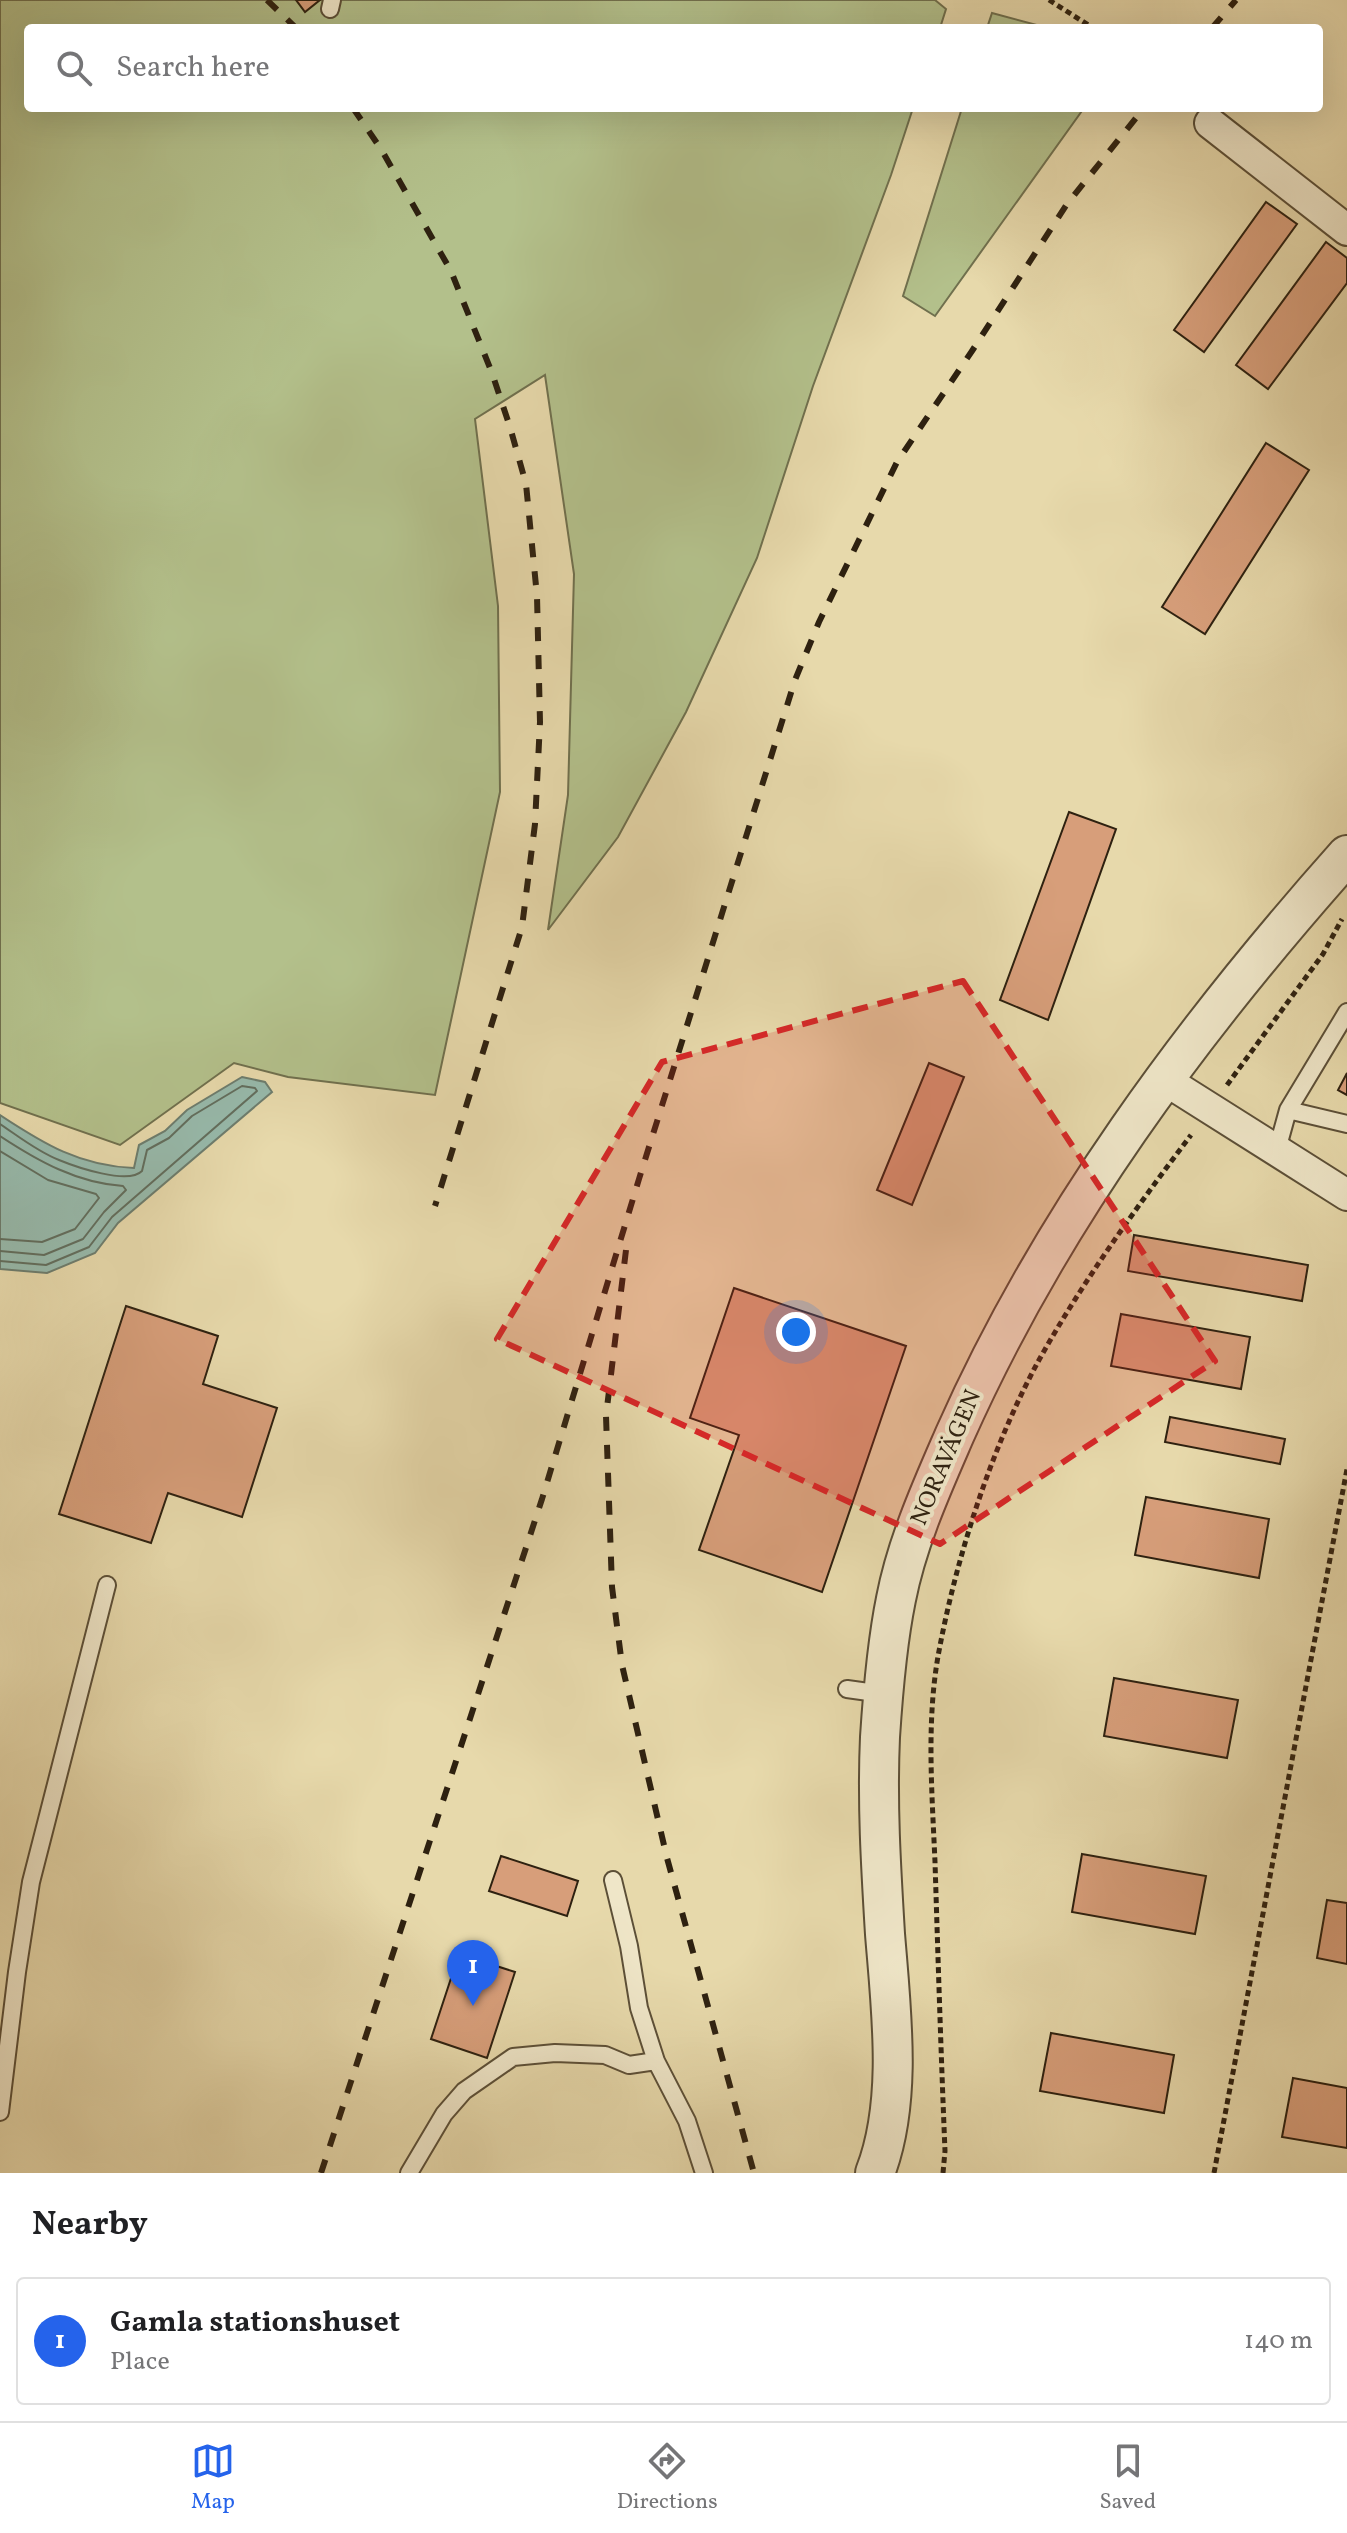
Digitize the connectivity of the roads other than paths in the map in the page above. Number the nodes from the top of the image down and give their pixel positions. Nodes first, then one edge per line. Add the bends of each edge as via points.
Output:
1 (1210, 123) dead end
2 (1347, 230) edge
3 (1347, 855) edge
4 (1347, 1012) edge
5 (1165, 1080) junction
6 (1288, 1110) junction
7 (1347, 1124) edge
8 (1277, 1150) junction
9 (1347, 1195) edge
10 (107, 1585) dead end
11 (613, 1880) dead end
12 (656, 2061) junction
13 (0, 2112) edge
14 (409, 2173) edge
15 (704, 2173) edge
16 (875, 2173) edge

1 - 2 street
3 - 5 street, NORAVÄGEN via 1223,999
4 - 6 lane
5 - 8 street
5 - 16 street, NORAVÄGEN via 1077,1207 978,1382 932,1485 865,1692 878,1779 892,2030 889,2112
6 - 7 lane
6 - 8 lane
8 - 9 street
10 - 13 lane via 31,1882
11 - 12 lane via 639,2008
12 - 14 lane via 629,2065 605,2055 555,2053 513,2057 464,2091
12 - 15 lane via 687,2121

